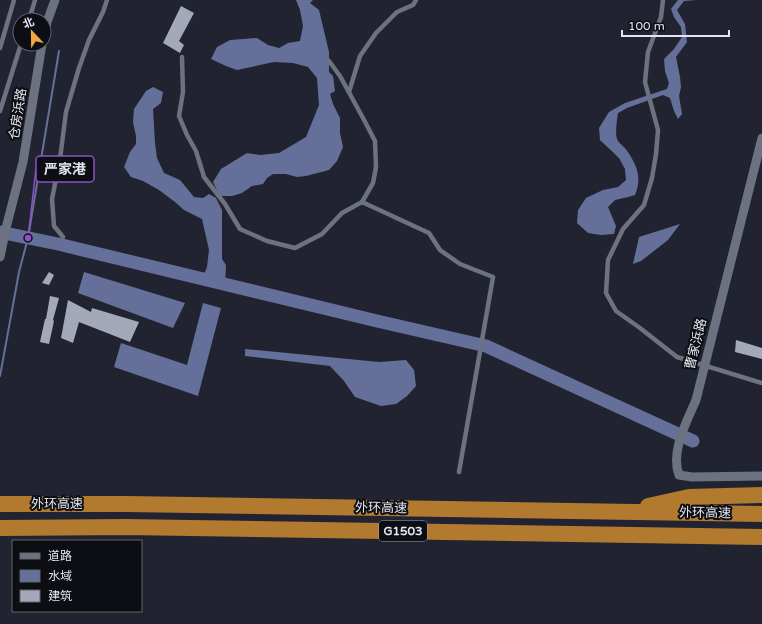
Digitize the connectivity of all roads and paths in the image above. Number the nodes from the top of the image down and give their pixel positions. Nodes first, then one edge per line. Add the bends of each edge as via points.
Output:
1 (14, 0) edge
2 (35, 0) edge
3 (55, 0) edge
4 (107, 0) edge
5 (416, 0) edge
6 (663, 0) edge
7 (31, 12) edge
8 (51, 12) edge
9 (0, 48) edge
10 (18, 52) edge
11 (41, 52) edge
12 (182, 58) dead end
13 (329, 61) dead end
14 (349, 92) junction
15 (0, 111) edge
16 (762, 138) edge
17 (362, 202) junction
18 (63, 236) dead end
19 (0, 254) edge
20 (704, 366) junction
21 (762, 383) edge
22 (458, 472) dead end
23 (762, 476) edge
24 (762, 495) edge
25 (0, 504) edge
26 (619, 512) junction
27 (762, 514) edge
28 (0, 528) edge
29 (612, 534) junction
30 (762, 537) edge
31 (762, 546) edge

1 - 9 lane
2 - 7 lane
3 - 8 street
4 - 18 lane via 89,40 66,112 52,199 54,226
5 - 14 lane via 413,5 398,12 376,33 360,56
6 - 20 lane via 661,17 648,52 645,82 658,130 652,178 644,205 623,229 608,260 606,292 616,311 677,357
10 - 15 lane
11 - 19 street, 仓房浜路 via 23,162
12 - 17 lane via 183,92 179,116 196,151 204,177 240,228 267,241 295,248 322,234 342,213
13 - 14 lane
14 - 17 lane via 375,141 376,167 373,183
16 - 20 street, 曹家浜路
17 - 22 lane via 429,233 440,250 460,264 493,277
20 - 21 lane
20 - 23 street, 曹家浜路 via 696,400 677,449 679,475
24 - 26 highway via 689,497
25 - 26 highway, 外环高速 / G1503
26 - 27 highway, 外环高速 / G1503
28 - 29 highway, 外环高速 / G1503 via 150,527
29 - 30 highway, 外环高速 / G1503
29 - 31 highway

